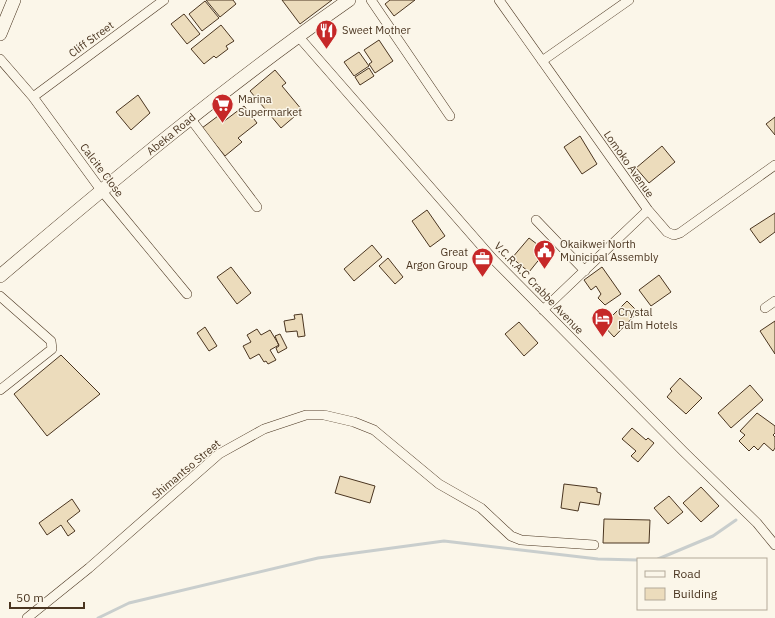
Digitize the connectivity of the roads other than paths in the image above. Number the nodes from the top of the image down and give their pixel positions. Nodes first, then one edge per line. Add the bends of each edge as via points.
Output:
1 (14, 0) edge
2 (164, 0) edge
3 (349, 0) edge
4 (371, 0) edge
5 (499, 0) edge
6 (629, 0) edge
7 (0, 34) edge
8 (298, 36) junction
9 (0, 59) edge
10 (542, 61) junction
11 (33, 97) junction
12 (450, 116) dead end
13 (190, 118) junction
14 (775, 165) edge
15 (101, 190) junction
16 (257, 206) dead end
17 (648, 210) junction
18 (536, 220) dead end
19 (585, 271) junction
20 (0, 276) edge
21 (187, 294) dead end
22 (0, 296) edge
23 (775, 301) edge
24 (765, 308) dead end
25 (543, 310) junction
26 (0, 390) edge
27 (594, 545) dead end
28 (775, 545) edge
29 (27, 618) edge

1 - 7 street
2 - 11 street, Cliff Street
3 - 8 street, Abeka Road
4 - 12 street
5 - 10 street, Lomoko Avenue
6 - 10 street
8 - 13 street, Abeka Road
8 - 25 street, V.C.R.A.C Crabbe Avenue via 488,253
9 - 11 street, Calcite Close
10 - 17 street, Lomoko Avenue
11 - 15 street, Calcite Close
13 - 15 street, Abeka Road
13 - 16 street
14 - 17 street, Lomoko Avenue via 674,235 667,232
15 - 20 street, Abeka Road
15 - 21 street, Calcite Close
17 - 19 street
18 - 19 street
19 - 25 street
22 - 26 street via 51,341 52,349
23 - 24 street
25 - 28 street, V.C.R.A.C Crabbe Avenue via 757,523
27 - 29 street, Shimantso Street via 521,540 511,536 481,508 439,484 374,430 324,415 306,415 264,429 220,454 89,568

